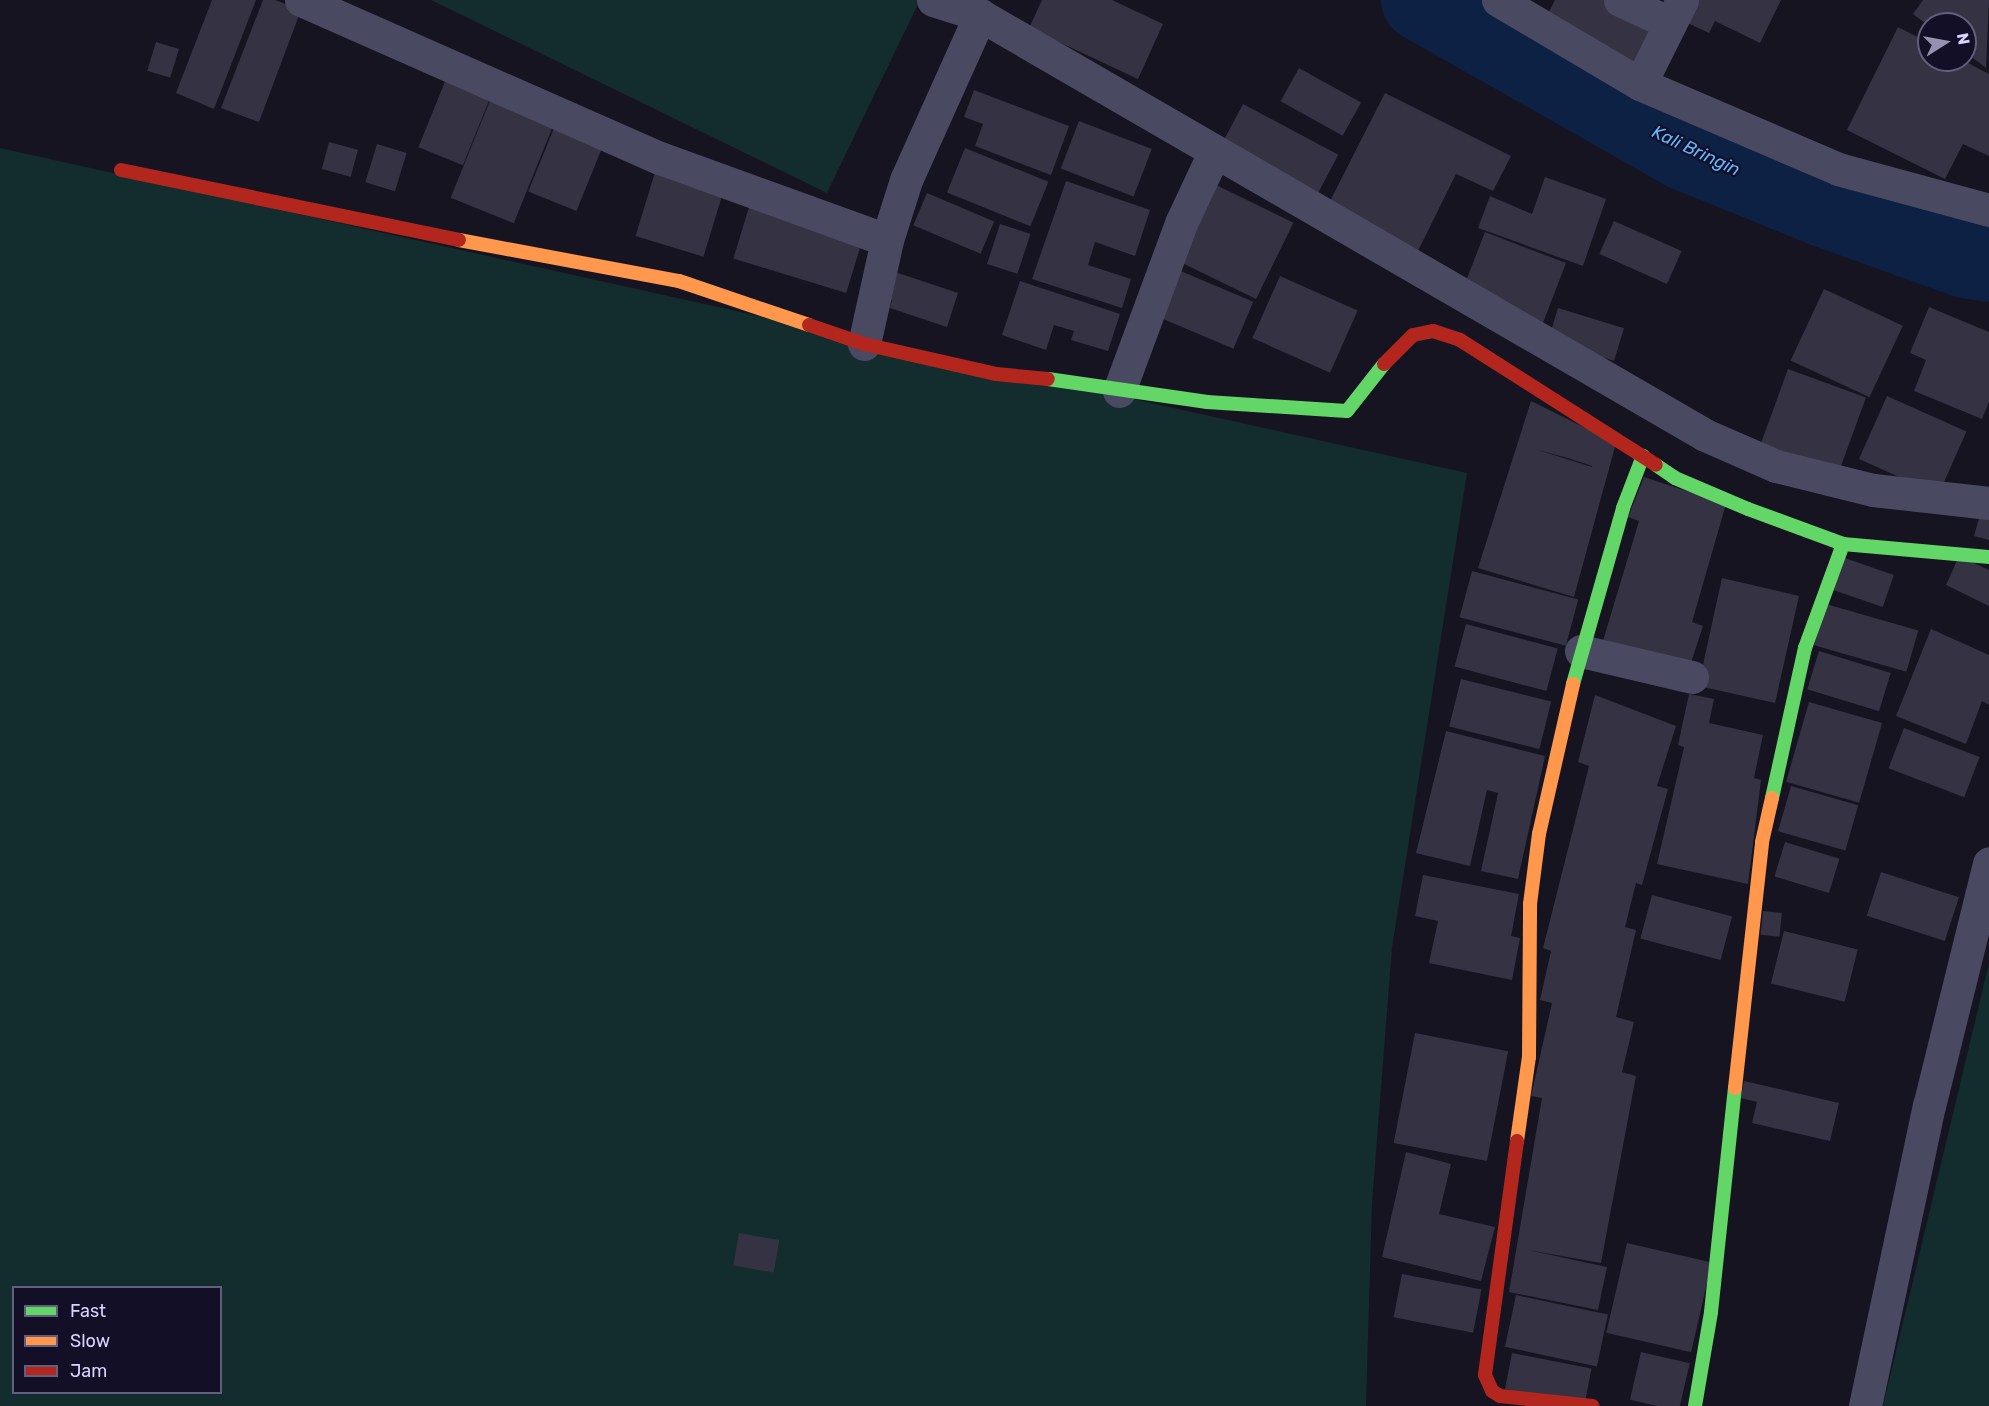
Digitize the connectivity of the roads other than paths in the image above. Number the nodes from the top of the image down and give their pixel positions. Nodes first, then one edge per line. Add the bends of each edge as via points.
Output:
1 (301, 0) edge
2 (933, 0) edge
3 (1498, 0) edge
4 (1620, 0) edge
5 (1676, 11) edge
6 (980, 15) junction
7 (1640, 84) junction
8 (1214, 153) junction
9 (122, 170) dead end
10 (1989, 210) edge
11 (887, 240) junction
12 (864, 344) junction
13 (1119, 391) junction
14 (1642, 456) junction
15 (1989, 502) edge
16 (1843, 544) junction
17 (1989, 557) edge
18 (1581, 651) junction
19 (1692, 677) dead end
20 (1989, 863) edge
21 (1592, 1406) edge
22 (1695, 1406) edge
23 (1865, 1406) edge

1 - 11 street via 660,158
2 - 6 street
3 - 7 street
4 - 5 street
5 - 7 street
6 - 8 street
6 - 11 street via 906,180
7 - 10 street via 1838,170
8 - 13 street via 1182,221
8 - 15 street via 1705,435 1776,466 1873,490
9 - 12 street via 611,272 679,280
11 - 12 street
12 - 13 street via 996,374 1064,380
13 - 14 street via 1207,402 1347,411 1397,347 1413,335 1433,331 1460,340
14 - 16 street via 1674,478
14 - 18 street
16 - 17 street
16 - 22 street via 1805,648 1762,842 1711,1312
18 - 19 street
18 - 21 street via 1539,834 1532,889 1529,1057 1485,1375 1492,1391 1500,1396
20 - 23 street via 1929,1106

